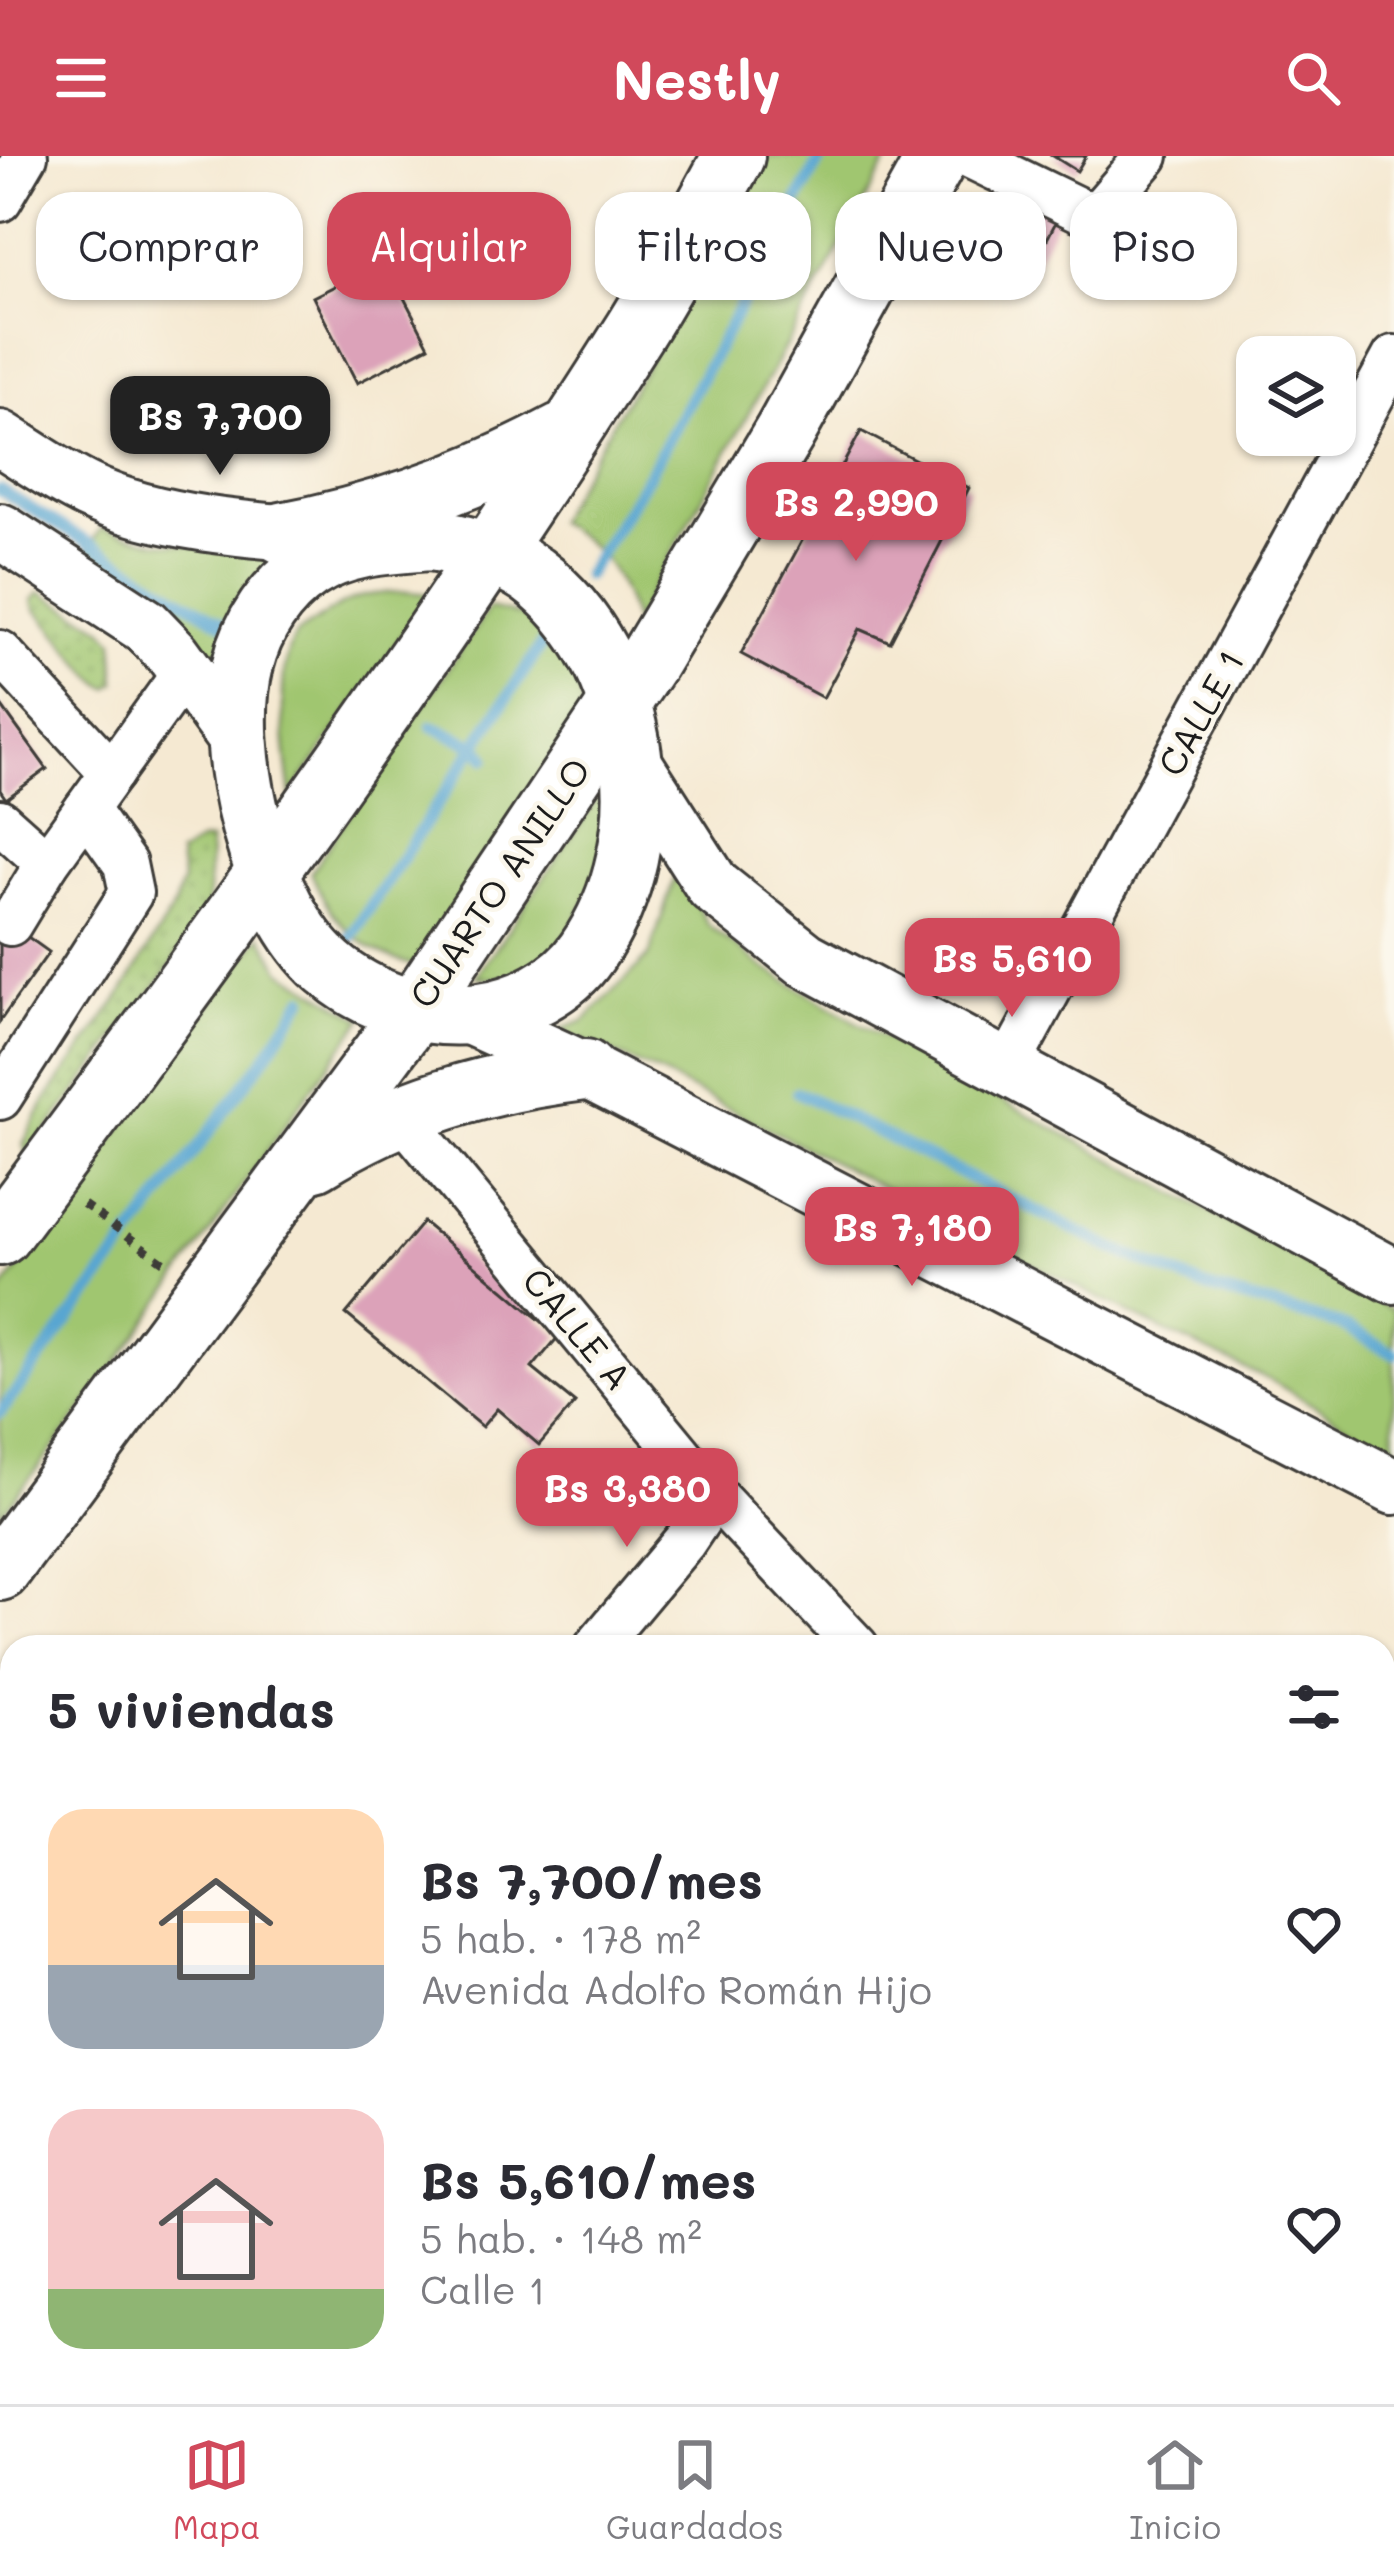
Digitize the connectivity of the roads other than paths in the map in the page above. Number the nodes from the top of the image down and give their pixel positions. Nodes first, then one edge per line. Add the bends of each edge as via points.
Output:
1 (26, 156) edge
2 (734, 156) edge
3 (938, 156) edge
4 (969, 156) edge
5 (1147, 156) edge
6 (0, 200) edge
7 (1394, 357) edge
8 (568, 430) junction
9 (0, 438) edge
10 (0, 531) edge
11 (282, 533) junction
12 (458, 547) junction
13 (0, 652) edge
14 (185, 671) junction
15 (625, 732) junction
16 (238, 743) junction
17 (112, 773) junction
18 (86, 808) junction
19 (0, 821) edge
20 (47, 863) junction
21 (269, 873) junction
22 (10, 924) dead end
23 (440, 1013) junction
24 (1007, 1068) junction
25 (585, 1070) junction
26 (0, 1098) edge
27 (400, 1114) junction
28 (295, 1173) junction
29 (9, 1202) edge
30 (1394, 1276) edge
31 (1394, 1487) edge
32 (716, 1496) junction
33 (0, 1570) edge
34 (606, 1635) edge
35 (845, 1635) edge

1 - 6 street
2 - 8 highway
3 - 15 highway, CUARTO ANILLO
4 - 5 street via 1094,212
7 - 24 street, CALLE 1
8 - 11 highway via 459,484
8 - 12 highway
9 - 11 main road via 105,498
10 - 14 main road via 146,626
11 - 12 main road
12 - 15 highway via 530,573 566,605 608,676
12 - 16 highway via 388,543 309,568 261,619 243,662
12 - 21 highway
13 - 17 street
14 - 16 main road
14 - 17 street
15 - 23 highway, CUARTO ANILLO
15 - 23 highway via 634,806 629,850 594,943 580,963 516,1005
15 - 24 main road via 713,886 744,914 805,959
16 - 21 highway
17 - 18 street
18 - 20 street
18 - 26 street via 124,864 131,893
19 - 20 street
20 - 22 street
21 - 23 highway via 300,936 329,968 370,994
21 - 29 highway
23 - 25 main road
23 - 28 highway, CUARTO ANILLO
24 - 30 main road
25 - 27 highway via 521,1078
25 - 31 main road
27 - 28 highway
27 - 32 street, CALLE A
28 - 33 highway, CUARTO ANILLO
32 - 34 street
32 - 35 street, CALLE A

